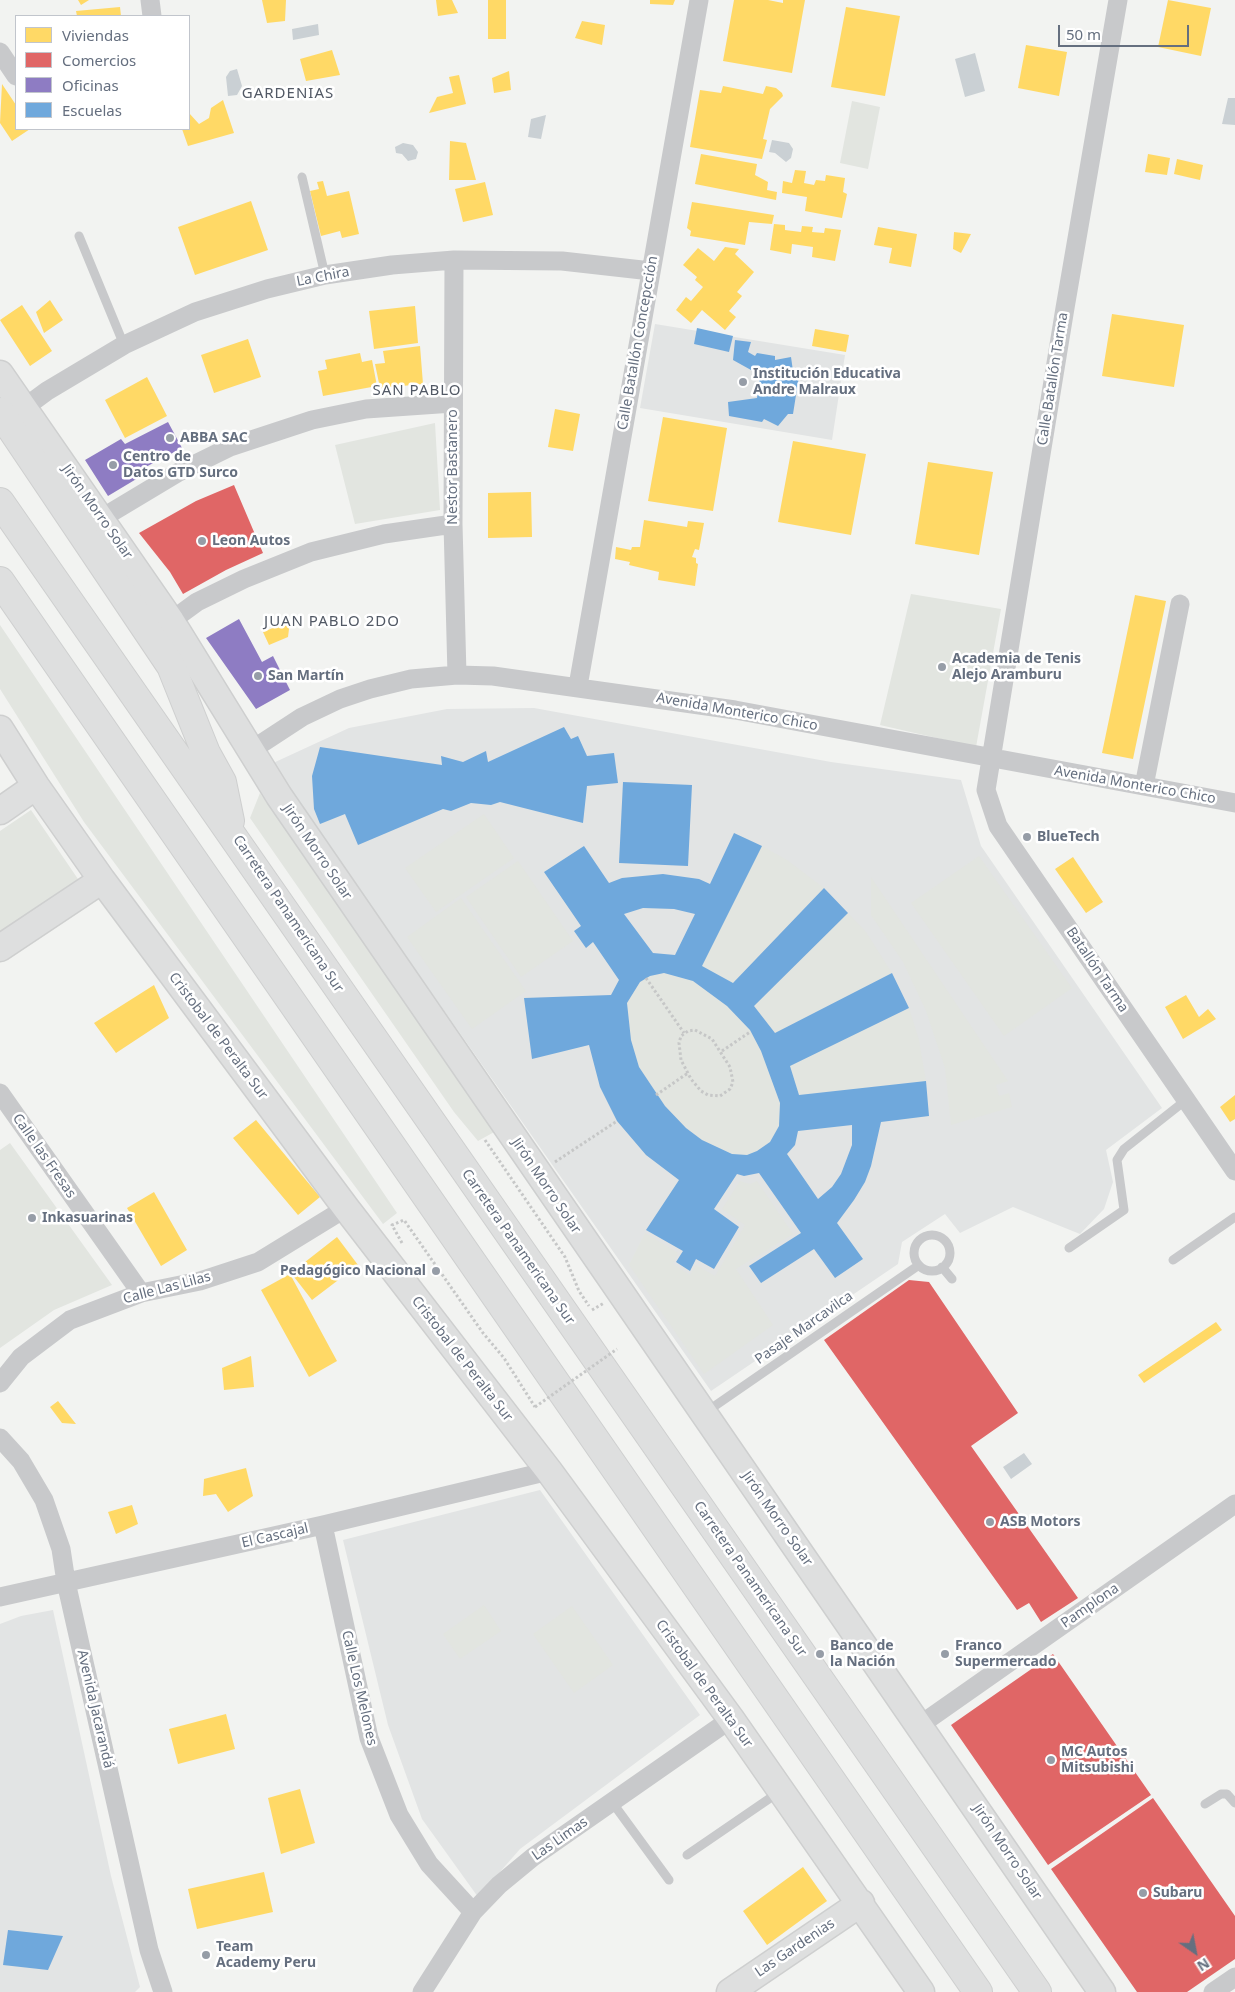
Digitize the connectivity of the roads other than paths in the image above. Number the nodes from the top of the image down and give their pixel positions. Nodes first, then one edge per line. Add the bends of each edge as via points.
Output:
1 (150, 0) edge
2 (699, 0) edge
3 (1118, 0) edge
4 (152, 15) edge
5 (0, 52) edge
6 (15, 74) edge
7 (302, 177) dead end
8 (80, 236) dead end
9 (454, 260) junction
10 (650, 271) junction
11 (325, 275) junction
12 (124, 345) junction
13 (0, 374) edge
14 (453, 403) junction
15 (12, 410) edge
16 (0, 502) edge
17 (102, 518) junction
18 (453, 524) junction
19 (0, 580) edge
20 (1180, 604) dead end
21 (172, 621) junction
22 (457, 675) junction
23 (578, 686) junction
24 (0, 729) edge
25 (250, 751) junction
26 (990, 759) junction
27 (36, 786) junction
28 (1144, 786) junction
29 (1235, 803) edge
30 (0, 811) edge
31 (232, 833) junction
32 (102, 880) junction
33 (0, 948) edge
34 (0, 1094) edge
35 (1186, 1100) junction
36 (1235, 1171) edge
37 (346, 1208) junction
38 (1235, 1217) edge
39 (1069, 1248) dead end
40 (1173, 1260) dead end
41 (919, 1266) junction
42 (942, 1267) junction
43 (952, 1278) dead end
44 (141, 1293) junction
45 (0, 1383) edge
46 (704, 1413) junction
47 (0, 1438) edge
48 (549, 1471) junction
49 (1235, 1504) edge
50 (323, 1526) junction
51 (66, 1582) junction
52 (0, 1597) edge
53 (731, 1719) junction
54 (920, 1725) junction
55 (781, 1791) junction
56 (612, 1802) junction
57 (1235, 1803) edge
58 (1206, 1804) dead end
59 (687, 1855) dead end
60 (669, 1880) dead end
61 (860, 1904) junction
62 (473, 1912) junction
63 (1235, 1977) edge
64 (163, 1992) edge
65 (422, 1992) edge
66 (730, 1992) edge
67 (921, 1992) edge
68 (978, 1992) edge
69 (1038, 1992) edge
70 (1102, 1992) edge
71 (1213, 1992) edge

1 - 4 street
2 - 10 street, Calle Batallón Concepcción
3 - 26 street, Calle Batallón Tarma
5 - 6 street
7 - 11 lane
8 - 12 lane
9 - 10 street, La Chira via 562,261
9 - 11 street, La Chira
9 - 14 street, Nestor Bastanero
10 - 23 street, Calle Batallón Concepcción
11 - 12 street, La Chira via 268,288 196,312
12 - 15 street, La Chira
13 - 15 street, Jirón Morro Solar
14 - 17 street via 366,409 312,420 230,447 177,472
14 - 18 street, Nestor Bastanero
15 - 17 street, Jirón Morro Solar
15 - 31 highway via 171,666 206,753 222,782
16 - 31 highway, Carretera Panamericana Sur
17 - 21 street, Jirón Morro Solar
18 - 21 street via 384,534 312,552 197,602
18 - 22 street, Nestor Bastanero
19 - 68 highway
20 - 28 street
21 - 25 street, Jirón Morro Solar
22 - 23 street, Avenida Monterico Chico
22 - 25 street, Avenida Monterico Chico via 411,680 340,699 302,717
23 - 26 street, Avenida Monterico Chico via 735,710
24 - 27 street, Cristobal de Peralta Sur
25 - 46 street, Jirón Morro Solar
26 - 28 street, Avenida Monterico Chico
26 - 35 street, Batallón Tarma via 986,790 998,826
27 - 30 street
27 - 32 street, Cristobal de Peralta Sur
28 - 29 street, Avenida Monterico Chico
31 - 69 highway, Carretera Panamericana Sur
32 - 33 street
32 - 37 street, Cristobal de Peralta Sur
34 - 44 street, Calle las Fresas
35 - 36 street, Batallón Tarma
35 - 39 lane via 1124,1149 1117,1160 1124,1210
37 - 44 street, Calle Las Lilas via 258,1262 200,1281
37 - 48 street, Cristobal de Peralta Sur
38 - 40 lane
41 - 42 lane via 930,1271
41 - 42 lane via 913,1254 914,1247 922,1237 935,1234 949,1246 949,1258
41 - 46 lane, Pasaje Marcavilca
42 - 43 lane
44 - 45 street, Calle Las Lilas via 70,1320 21,1357
46 - 54 street, Jirón Morro Solar
47 - 51 street, Avenida Jacarandá via 21,1461 44,1500 61,1549
48 - 50 street, El Cascajal
48 - 53 street, Cristobal de Peralta Sur
49 - 54 street, Pamplona
50 - 51 street, El Cascajal
50 - 62 street, Calle Los Melones via 372,1746 399,1815 429,1864
51 - 52 street, El Cascajal
51 - 64 street, Avenida Jacarandá via 149,1950
53 - 55 street, Cristobal de Peralta Sur
53 - 56 street, Las Limas
54 - 70 street, Jirón Morro Solar
55 - 59 lane
55 - 61 street, Cristobal de Peralta Sur
56 - 60 lane
56 - 62 street, Las Limas via 532,1857
57 - 58 lane via 1227,1794 1221,1794
61 - 66 street, Las Gardenias
61 - 67 street, Cristobal de Peralta Sur
62 - 65 street, Las Limas
63 - 71 street

